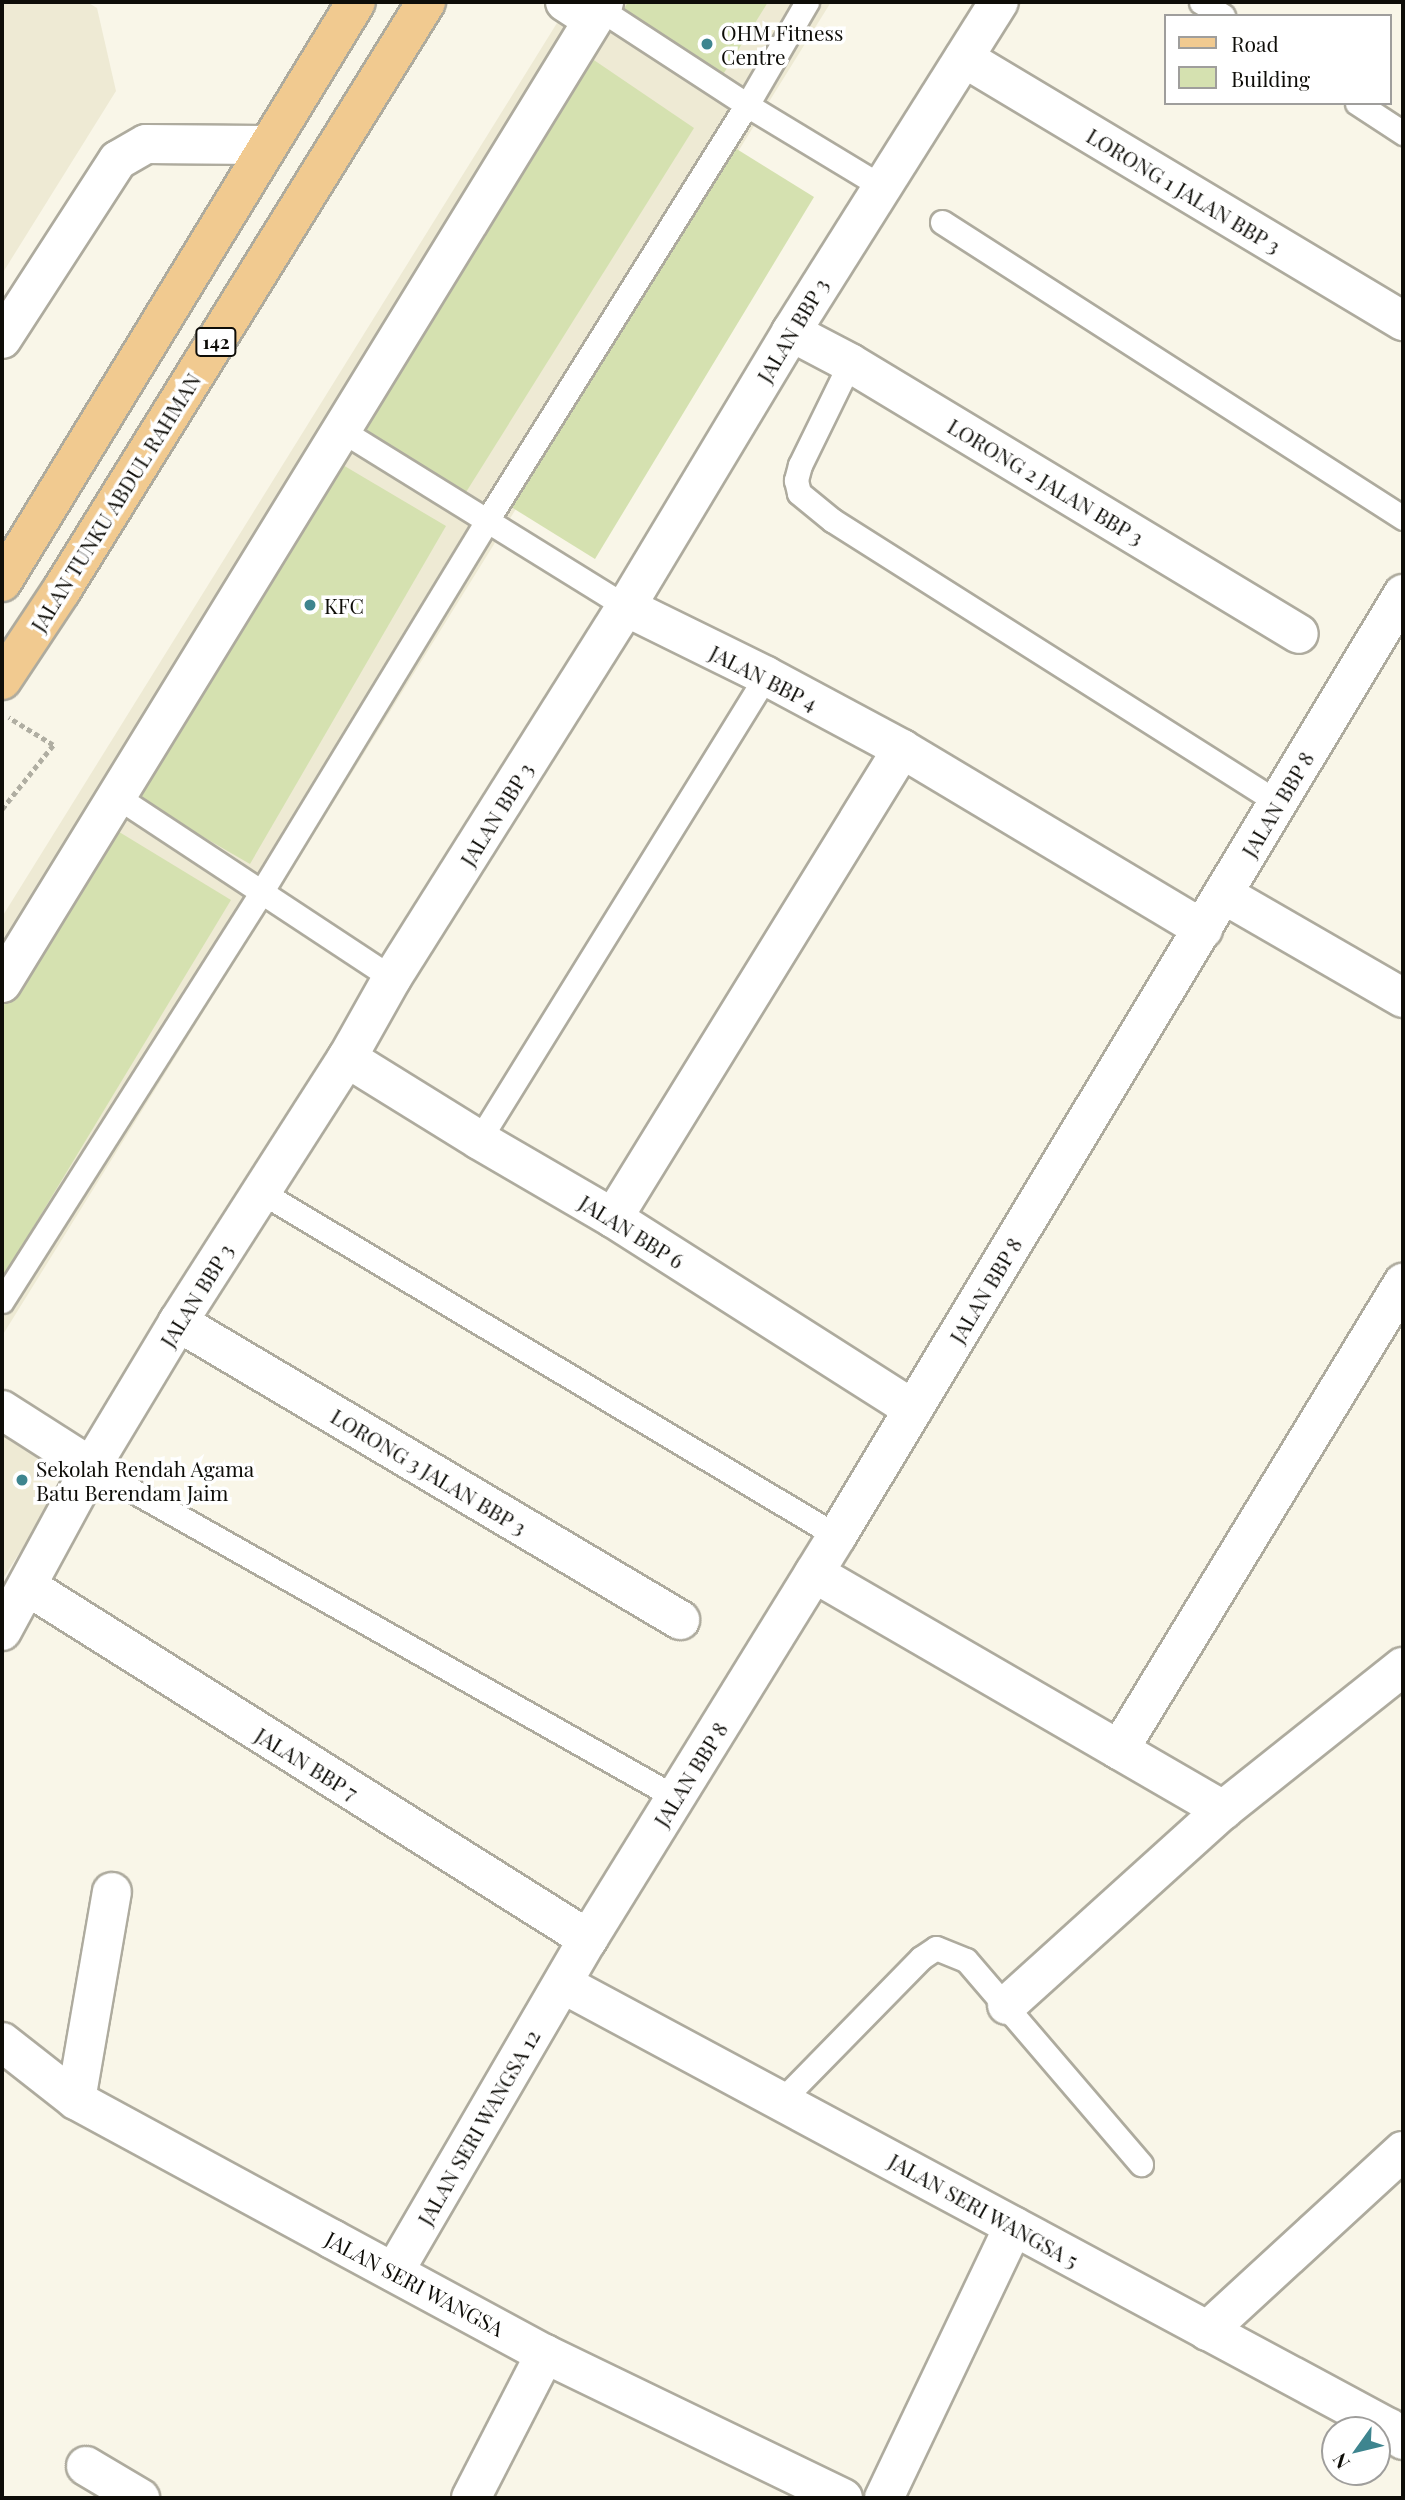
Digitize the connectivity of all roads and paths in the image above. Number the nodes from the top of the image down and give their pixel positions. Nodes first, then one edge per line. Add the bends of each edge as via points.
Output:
1 (356, 2) edge
2 (426, 2) edge
3 (807, 2) edge
4 (999, 2) edge
5 (1201, 2) edge
6 (590, 8) edge
7 (1220, 14) edge
8 (964, 58) junction
9 (747, 105) junction
10 (1360, 105) edge
11 (1403, 133) edge
12 (268, 145) junction
13 (881, 186) junction
14 (942, 222) dead end
15 (1403, 321) edge
16 (791, 332) junction
17 (2, 340) edge
18 (850, 363) junction
19 (341, 430) junction
20 (1403, 518) edge
21 (486, 522) junction
22 (2, 582) edge
23 (1403, 594) edge
24 (626, 607) junction
25 (1299, 634) dead end
26 (766, 676) junction
27 (2, 680) edge
28 (2, 714) edge
29 (902, 749) junction
30 (116, 796) junction
31 (1278, 802) junction
32 (2, 808) edge
33 (262, 891) junction
34 (1223, 894) junction
35 (1203, 929) junction
36 (392, 978) junction
37 (2, 983) edge
38 (1403, 998) edge
39 (347, 1058) junction
40 (479, 1140) junction
41 (261, 1192) junction
42 (614, 1218) junction
43 (1403, 1283) edge
44 (2, 1301) edge
45 (178, 1322) junction
46 (913, 1409) junction
47 (2, 1410) edge
48 (91, 1467) junction
49 (837, 1536) junction
50 (814, 1573) junction
51 (27, 1586) junction
52 (680, 1620) dead end
53 (2, 1631) edge
54 (1403, 1667) edge
55 (1119, 1750) junction
56 (675, 1797) junction
57 (1223, 1810) junction
58 (112, 1892) dead end
59 (589, 1939) junction
60 (563, 1983) junction
61 (1007, 2005) junction
62 (2, 2042) edge
63 (76, 2100) junction
64 (781, 2101) junction
65 (1403, 2151) edge
66 (1141, 2164) dead end
67 (1014, 2226) junction
68 (394, 2272) junction
69 (1208, 2331) junction
70 (545, 2354) junction
71 (1403, 2440) edge
72 (86, 2466) dead end
73 (139, 2498) edge
74 (471, 2498) edge
75 (843, 2498) edge
76 (884, 2498) edge

1 - 12 main road
2 - 27 main road, JALAN TUNKU ABDUL RAHMAN / 142
3 - 9 lane
4 - 8 street, JALAN BBP 3
5 - 7 lane
6 - 9 lane
6 - 19 street
8 - 13 street, JALAN BBP 3
8 - 15 street, LORONG 1 JALAN BBP 3
9 - 13 lane
9 - 21 lane
10 - 11 lane
12 - 17 street via 146,144 118,160
12 - 22 main road
13 - 16 street, JALAN BBP 3
14 - 20 lane
16 - 18 street, LORONG 2 JALAN BBP 3
16 - 24 street, JALAN BBP 3
18 - 25 street, LORONG 2 JALAN BBP 3
18 - 31 lane via 800,465 799,493 832,520
19 - 21 lane
19 - 30 street
21 - 24 lane
21 - 33 lane
23 - 31 street, JALAN BBP 8
24 - 26 street, JALAN BBP 4
24 - 36 street, JALAN BBP 3
26 - 29 street, JALAN BBP 4
26 - 40 lane
28 - 32 path via 53,745
29 - 35 street, JALAN BBP 4
29 - 42 street
30 - 33 lane
30 - 37 street
31 - 34 street, JALAN BBP 8
33 - 36 lane
33 - 44 lane
34 - 35 street, JALAN BBP 8
34 - 38 street
35 - 46 street, JALAN BBP 8
36 - 39 street, JALAN BBP 3
39 - 40 street, JALAN BBP 6
39 - 41 street, JALAN BBP 3
40 - 42 street, JALAN BBP 6
41 - 45 street, JALAN BBP 3
41 - 49 lane
42 - 46 street, JALAN BBP 6
43 - 55 street
45 - 48 street, JALAN BBP 3
45 - 52 street, LORONG 3 JALAN BBP 3
46 - 49 street, JALAN BBP 8
47 - 48 street
48 - 51 street, JALAN BBP 3
48 - 56 lane
49 - 50 street, JALAN BBP 8
50 - 55 street
50 - 56 street, JALAN BBP 8
51 - 53 street, JALAN BBP 3
51 - 59 street, JALAN BBP 7
54 - 57 street
55 - 57 street
56 - 59 street, JALAN BBP 8
57 - 61 street
58 - 63 street
59 - 60 street, JALAN BBP 8
60 - 64 street, JALAN SERI WANGSA 5
60 - 68 street, JALAN SERI WANGSA 12
61 - 64 lane via 966,1960 936,1948
61 - 66 lane
62 - 63 street, JALAN SERI WANGSA
63 - 68 street, JALAN SERI WANGSA
64 - 67 street, JALAN SERI WANGSA 5
65 - 69 street
67 - 69 street, JALAN SERI WANGSA 5
67 - 76 street
68 - 70 street, JALAN SERI WANGSA
69 - 71 street, JALAN SERI WANGSA 5 via 1389,2428
70 - 74 street
70 - 75 street, JALAN SERI WANGSA
72 - 73 street

